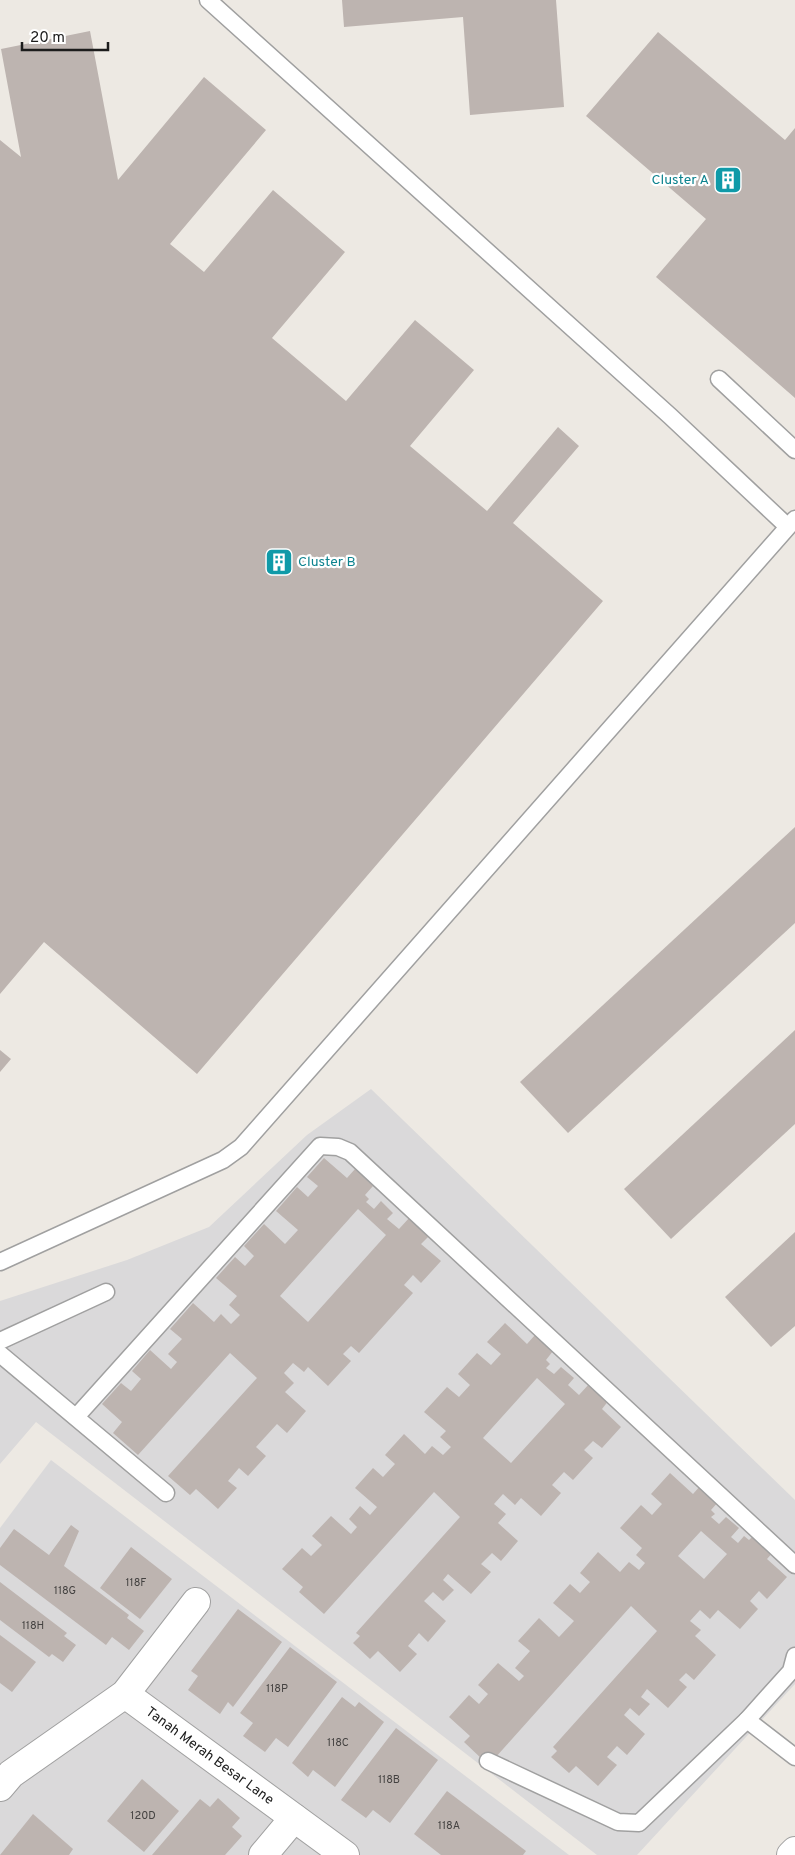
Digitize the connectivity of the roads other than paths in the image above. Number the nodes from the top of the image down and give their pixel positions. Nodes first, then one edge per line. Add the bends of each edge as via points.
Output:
1 (208, 0) edge
2 (719, 379) dead end
3 (795, 450) edge
4 (791, 523) edge
5 (0, 1262) edge
6 (106, 1292) dead end
7 (0, 1341) edge
8 (0, 1354) edge
9 (76, 1417) junction
10 (166, 1492) dead end
11 (795, 1565) edge
12 (196, 1602) dead end
13 (794, 1667) edge
14 (125, 1694) junction
15 (747, 1720) junction
16 (795, 1756) edge
17 (488, 1761) dead end
18 (0, 1787) edge
19 (294, 1818) junction
20 (795, 1851) edge
21 (262, 1855) edge
22 (345, 1855) edge
23 (791, 1855) edge

1 - 4 lane
2 - 3 lane
4 - 5 lane via 241,1147 223,1160
6 - 7 lane
8 - 9 lane
9 - 10 lane
9 - 11 lane via 320,1146 338,1147 350,1152
12 - 14 street
13 - 15 lane
14 - 18 street via 11,1774
14 - 19 street, Tanah Merah Besar Lane
15 - 16 lane
15 - 17 lane via 639,1823 618,1822
19 - 21 street
19 - 22 street, Tanah Merah Besar Lane
20 - 23 street

